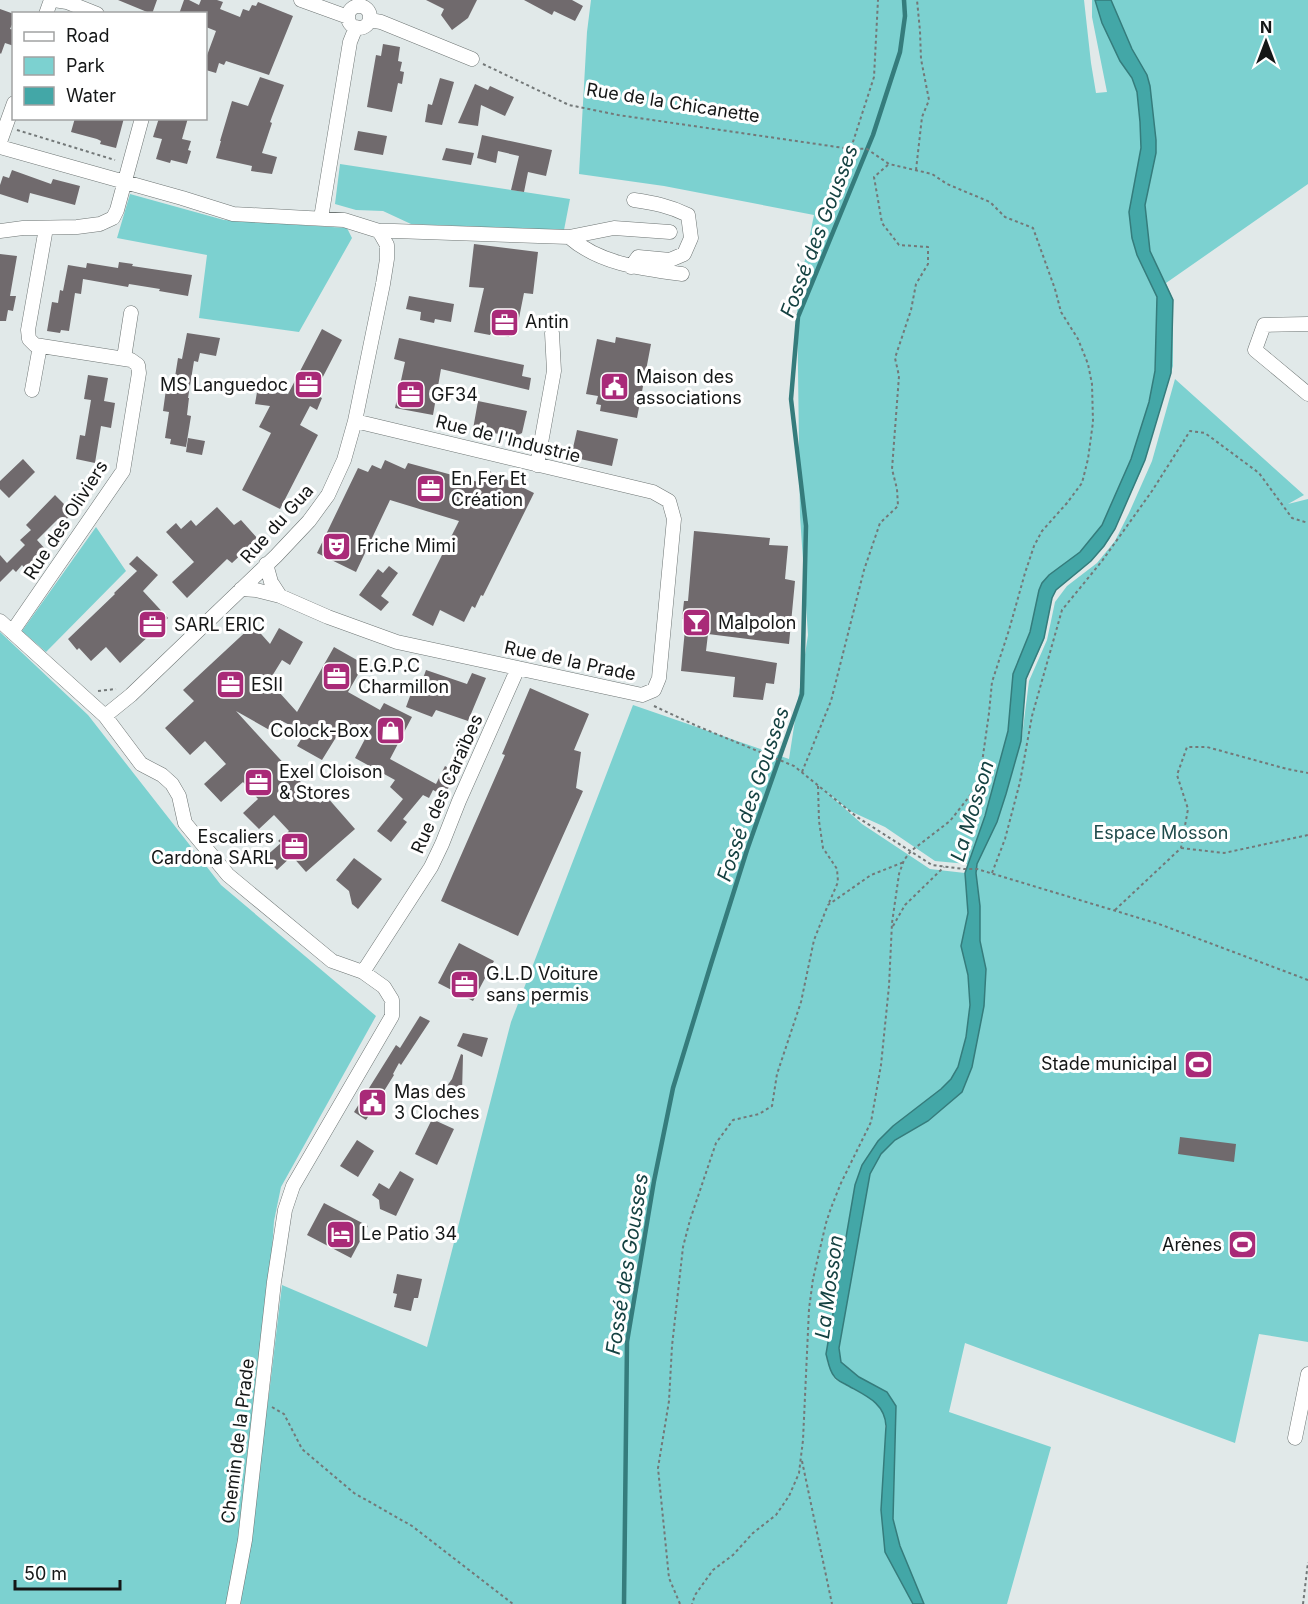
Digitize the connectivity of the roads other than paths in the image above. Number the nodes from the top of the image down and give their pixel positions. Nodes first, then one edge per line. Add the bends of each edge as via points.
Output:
1 (52, 0) edge
2 (300, 0) edge
3 (361, 3) edge
4 (92, 12) edge
5 (370, 20) junction
6 (352, 22) junction
7 (472, 59) road end
8 (12, 108) edge
9 (141, 120) edge
10 (0, 142) edge
11 (0, 147) edge
12 (123, 182) junction
13 (634, 200) dead end
14 (321, 218) junction
15 (46, 228) junction
16 (0, 231) edge
17 (379, 231) junction
18 (670, 232) dead end
19 (569, 237) junction
20 (631, 267) junction
21 (682, 274) dead end
22 (131, 313) dead end
23 (1308, 324) edge
24 (552, 333) dead end
25 (40, 346) junction
26 (124, 358) junction
27 (32, 390) dead end
28 (1308, 394) edge
29 (355, 421) junction
30 (537, 465) junction
31 (653, 492) joint
32 (266, 564) junction
33 (241, 589) junction
34 (280, 596) junction
35 (0, 621) edge
36 (12, 632) junction
37 (518, 668) junction
38 (105, 716) junction
39 (363, 972) junction
40 (1308, 1374) edge
41 (1295, 1438) dead end
42 (233, 1604) edge

1 - 4 street
2 - 6 street
3 - 5 street
3 - 6 street via 351,10
5 - 6 street via 359,28
5 - 7 street
6 - 14 street
8 - 10 street
9 - 12 street
11 - 12 street
12 - 14 street via 233,214
12 - 15 street via 117,210 108,221
13 - 20 street via 657,203 688,215 691,238 684,254 670,260 638,257
14 - 17 street via 344,220
15 - 16 street
15 - 25 street via 28,330 28,339
17 - 19 street
17 - 29 street, Rue du Gua via 387,245 387,259
18 - 19 street via 614,228
19 - 20 street via 596,255
20 - 21 street
22 - 26 street
23 - 28 street via 1264,325 1255,350
24 - 30 street via 554,371
25 - 26 street
25 - 27 street
26 - 36 street, Rue des Oliviers via 138,365 139,373 123,471
29 - 30 street, Rue de l'Industrie
29 - 32 street, Rue du Gua via 344,460 328,495 309,521
30 - 31 street, Rue de l'Industrie
31 - 37 street, Rue de la Prade via 669,501 674,519 659,678 654,690 642,695
32 - 33 street, Rue du Gua
32 - 34 street
33 - 34 street, Rue de la Prade
33 - 38 street, Rue du Gua
34 - 37 street, Rue de la Prade via 397,642
35 - 36 street, Chemin de la Prade
36 - 38 street, Chemin de la Prade
37 - 39 street, Rue des Caraïbes via 438,852
38 - 39 street, Chemin de la Prade via 141,764 172,784 185,823 228,875 332,961
39 - 42 street, Chemin de la Prade via 384,987 392,1000 392,1016 293,1186 285,1210 245,1540
40 - 41 street

